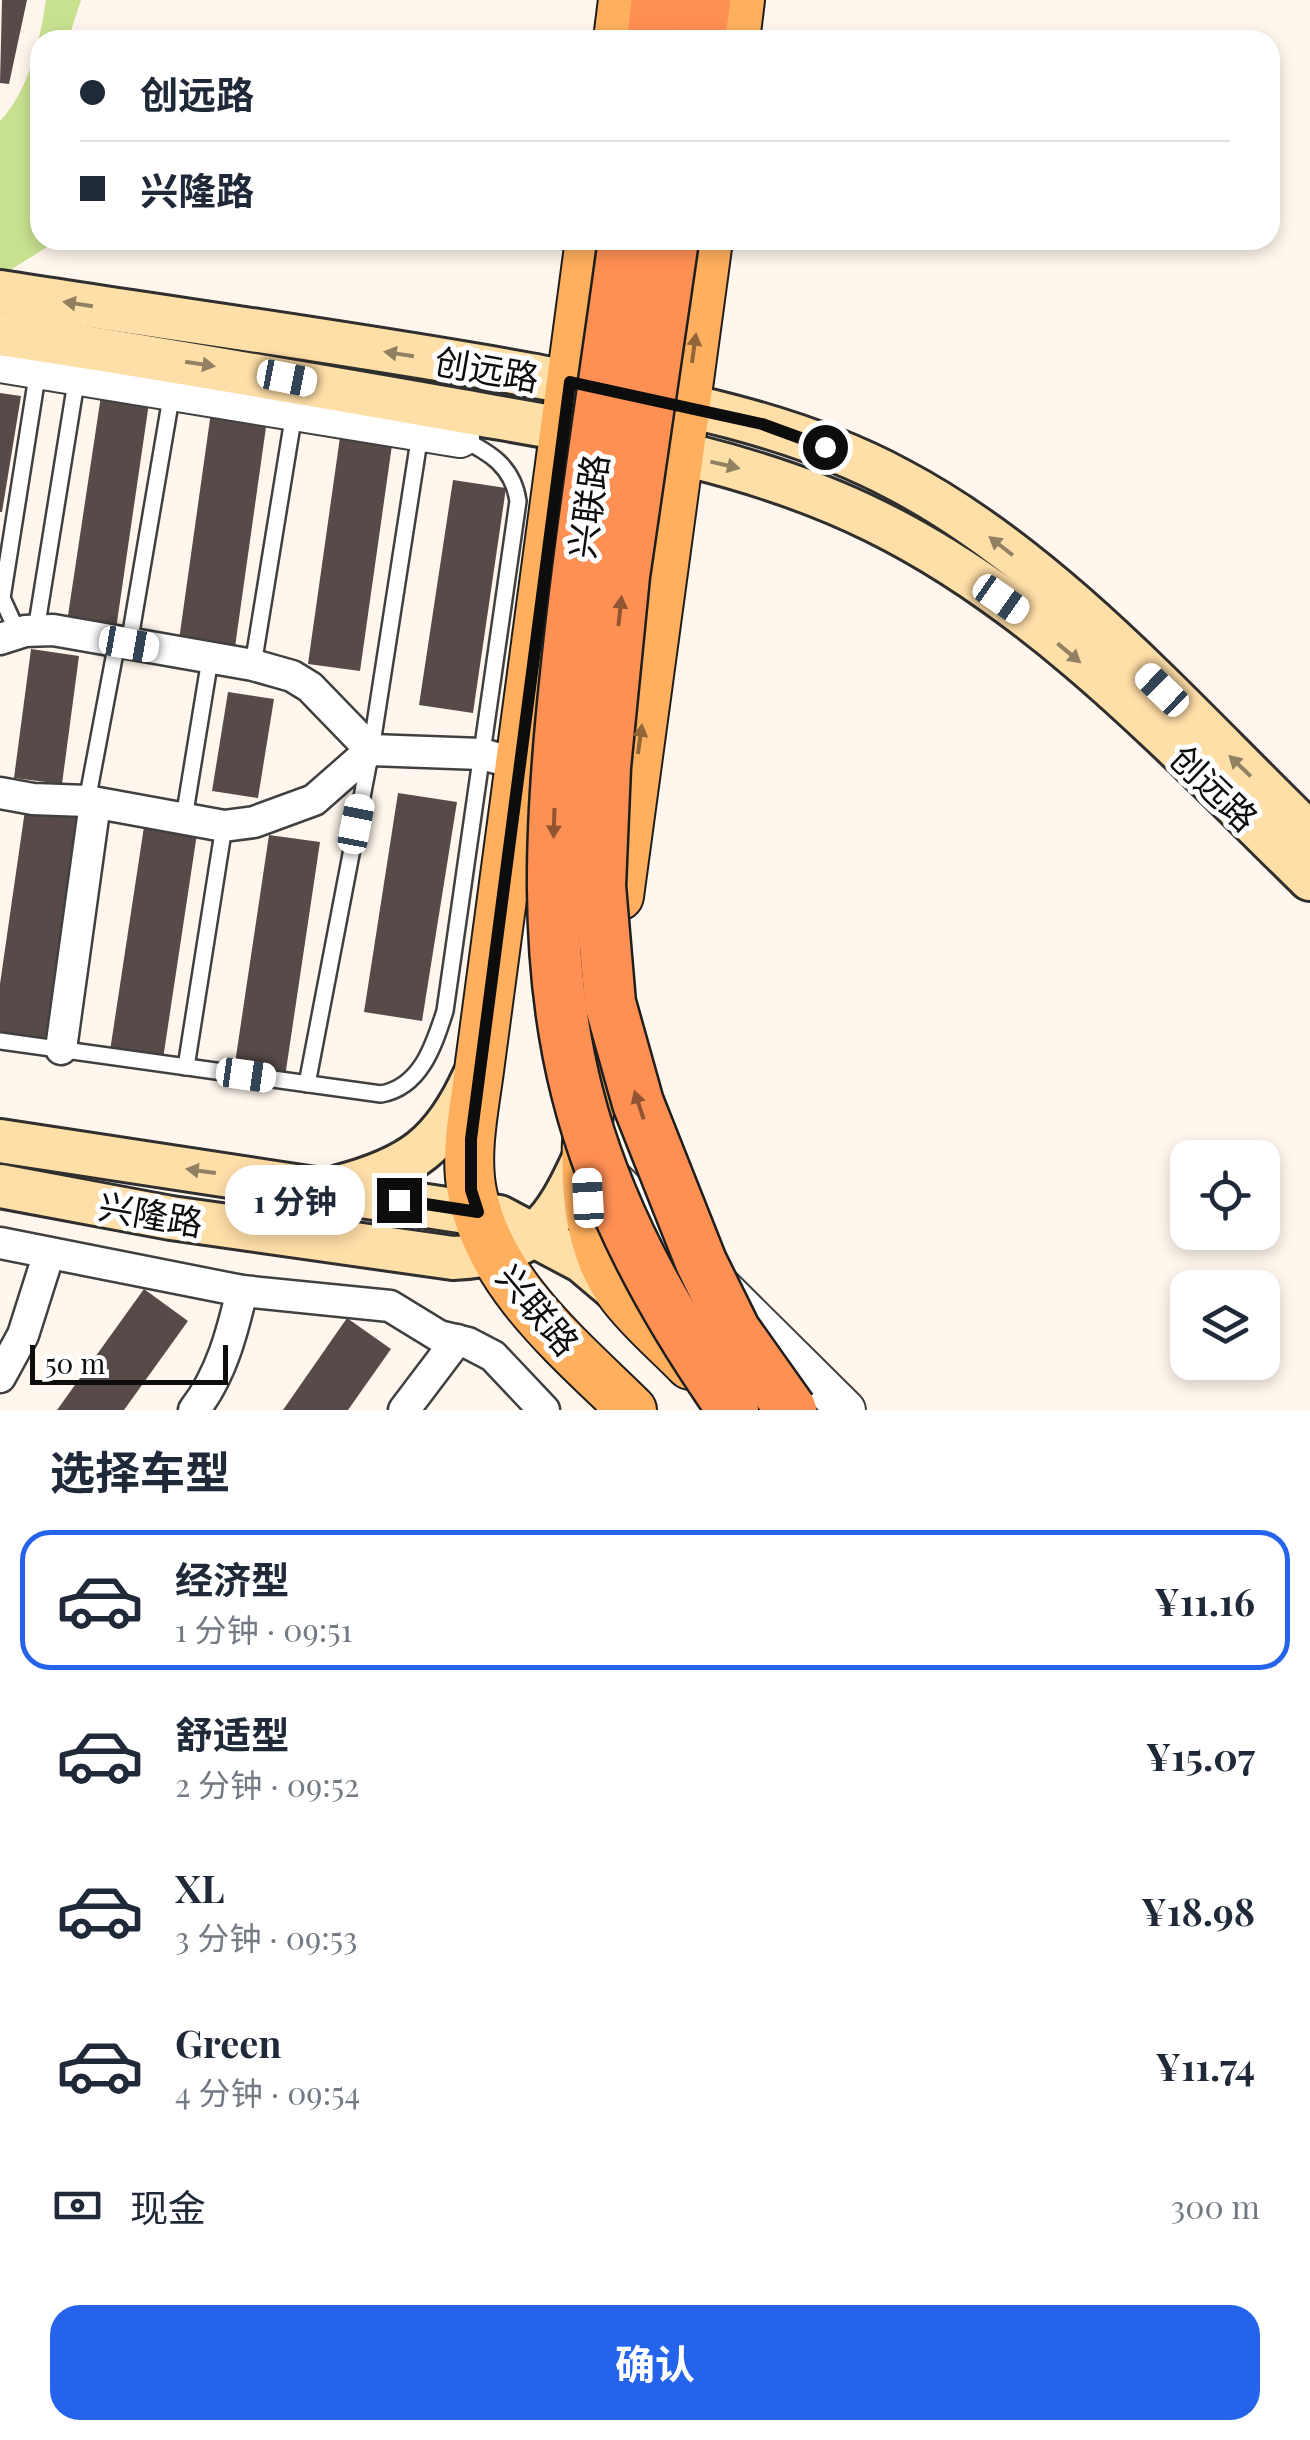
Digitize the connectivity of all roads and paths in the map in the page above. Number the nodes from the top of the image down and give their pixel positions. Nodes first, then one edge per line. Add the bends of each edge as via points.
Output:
1 (623, 0) edge
2 (657, 0) edge
3 (705, 0) edge
4 (740, 0) edge
5 (619, 30) edge
6 (653, 30) edge
7 (701, 30) edge
8 (736, 30) edge
9 (589, 250) edge
10 (623, 250) edge
11 (671, 250) edge
12 (707, 250) edge
13 (0, 292) edge
14 (0, 334) edge
15 (0, 363) edge
16 (38, 370) junction
17 (77, 376) junction
18 (570, 382) junction
19 (172, 392) junction
20 (686, 406) junction
21 (294, 413) junction
22 (564, 429) junction
23 (420, 434) junction
24 (460, 438) joint
25 (678, 454) junction
26 (18, 634) edge
27 (123, 643) junction
28 (210, 658) junction
29 (253, 664) junction
30 (370, 750) junction
31 (500, 759) junction
32 (1, 795) edge
33 (91, 802) junction
34 (184, 818) junction
35 (224, 826) junction
36 (1307, 859) edge
37 (0, 1041) edge
38 (61, 1049) junction
39 (480, 1063) junction
40 (186, 1067) junction
41 (307, 1084) junction
42 (0, 1141) edge
43 (586, 1154) junction
44 (663, 1174) junction
45 (0, 1186) edge
46 (329, 1190) junction
47 (485, 1232) junction
48 (536, 1234) junction
49 (0, 1243) edge
50 (411, 1252) junction
51 (49, 1253) junction
52 (242, 1291) junction
53 (622, 1294) junction
54 (457, 1340) junction
55 (570, 1348) junction
56 (0, 1377) edge
57 (194, 1410) edge
58 (404, 1410) edge
59 (544, 1410) edge
60 (632, 1410) edge
61 (734, 1410) edge
62 (791, 1410) edge
63 (829, 1410) edge
64 (846, 1410) edge

1 - 5 main road
2 - 6 highway
3 - 7 highway
4 - 8 main road
9 - 18 main road, 兴联路
10 -> 61 highway, 兴联路, bridge via 556,776 552,898 561,1002 576,1091 604,1176 646,1270
44 -> 11 highway, 兴联路, bridge via 610,1003 600,886 604,767 624,576
20 -> 12 main road, 兴联路
18 -> 13 main road, 创远路
14 -> 22 main road, 创远路
15 - 16 street
16 - 17 street
16 - 26 lane via 2,598
17 - 19 street
17 - 26 lane
18 - 20 main road, 创远路
18 - 22 main road, 兴联路
19 - 21 street
19 - 27 lane
20 - 25 main road, 兴联路
36 -> 20 main road, 创远路 via 1086,617 998,543 900,480 839,452
21 - 23 street
21 - 29 lane
22 - 25 main road, 创远路
22 - 31 main road, 兴联路
23 - 24 street
23 - 30 lane
24 - 31 lane via 503,466 518,501
25 -> 36 main road, 创远路 via 797,487 947,562 1028,618
43 -> 25 main road, 兴联路
26 - 27 street
27 - 28 street
27 - 33 lane
28 - 29 street
28 - 34 lane
29 - 30 street via 310,687
30 - 31 street
30 - 35 street via 314,800
30 - 41 lane
31 - 39 main road, 兴联路
31 - 41 lane via 445,1011 419,1072 396,1092 382,1094
32 - 33 street
33 - 34 street
33 - 38 street
34 - 35 street
35 - 40 lane
37 - 38 lane
38 - 40 lane
39 - 46 main road via 438,1139 405,1164
39 - 47 main road, 兴联路 via 471,1190
40 - 41 lane
46 -> 42 main road, 兴隆路
43 - 48 main road
43 - 53 main road, 兴联路 via 602,1259
43 - 64 street
44 - 62 highway, 兴联路, bridge via 736,1331
44 - 63 highway, bridge via 761,1325
45 - 50 main road, 兴隆路
46 - 47 main road, 兴隆路
47 - 48 main road, 兴隆路 via 499,1217
47 - 50 main road, 兴隆路 via 453,1258
47 - 55 main road, 兴联路 via 509,1280
48 - 53 main road, 兴隆路
49 - 51 street
50 - 55 main road via 479,1280
51 - 52 street
51 - 56 street via 37,1301
52 - 54 street via 390,1306
52 - 57 street via 225,1353
53 - 61 main road, 兴联路
54 - 58 street
54 - 59 street via 493,1356
55 - 60 main road, 兴联路

